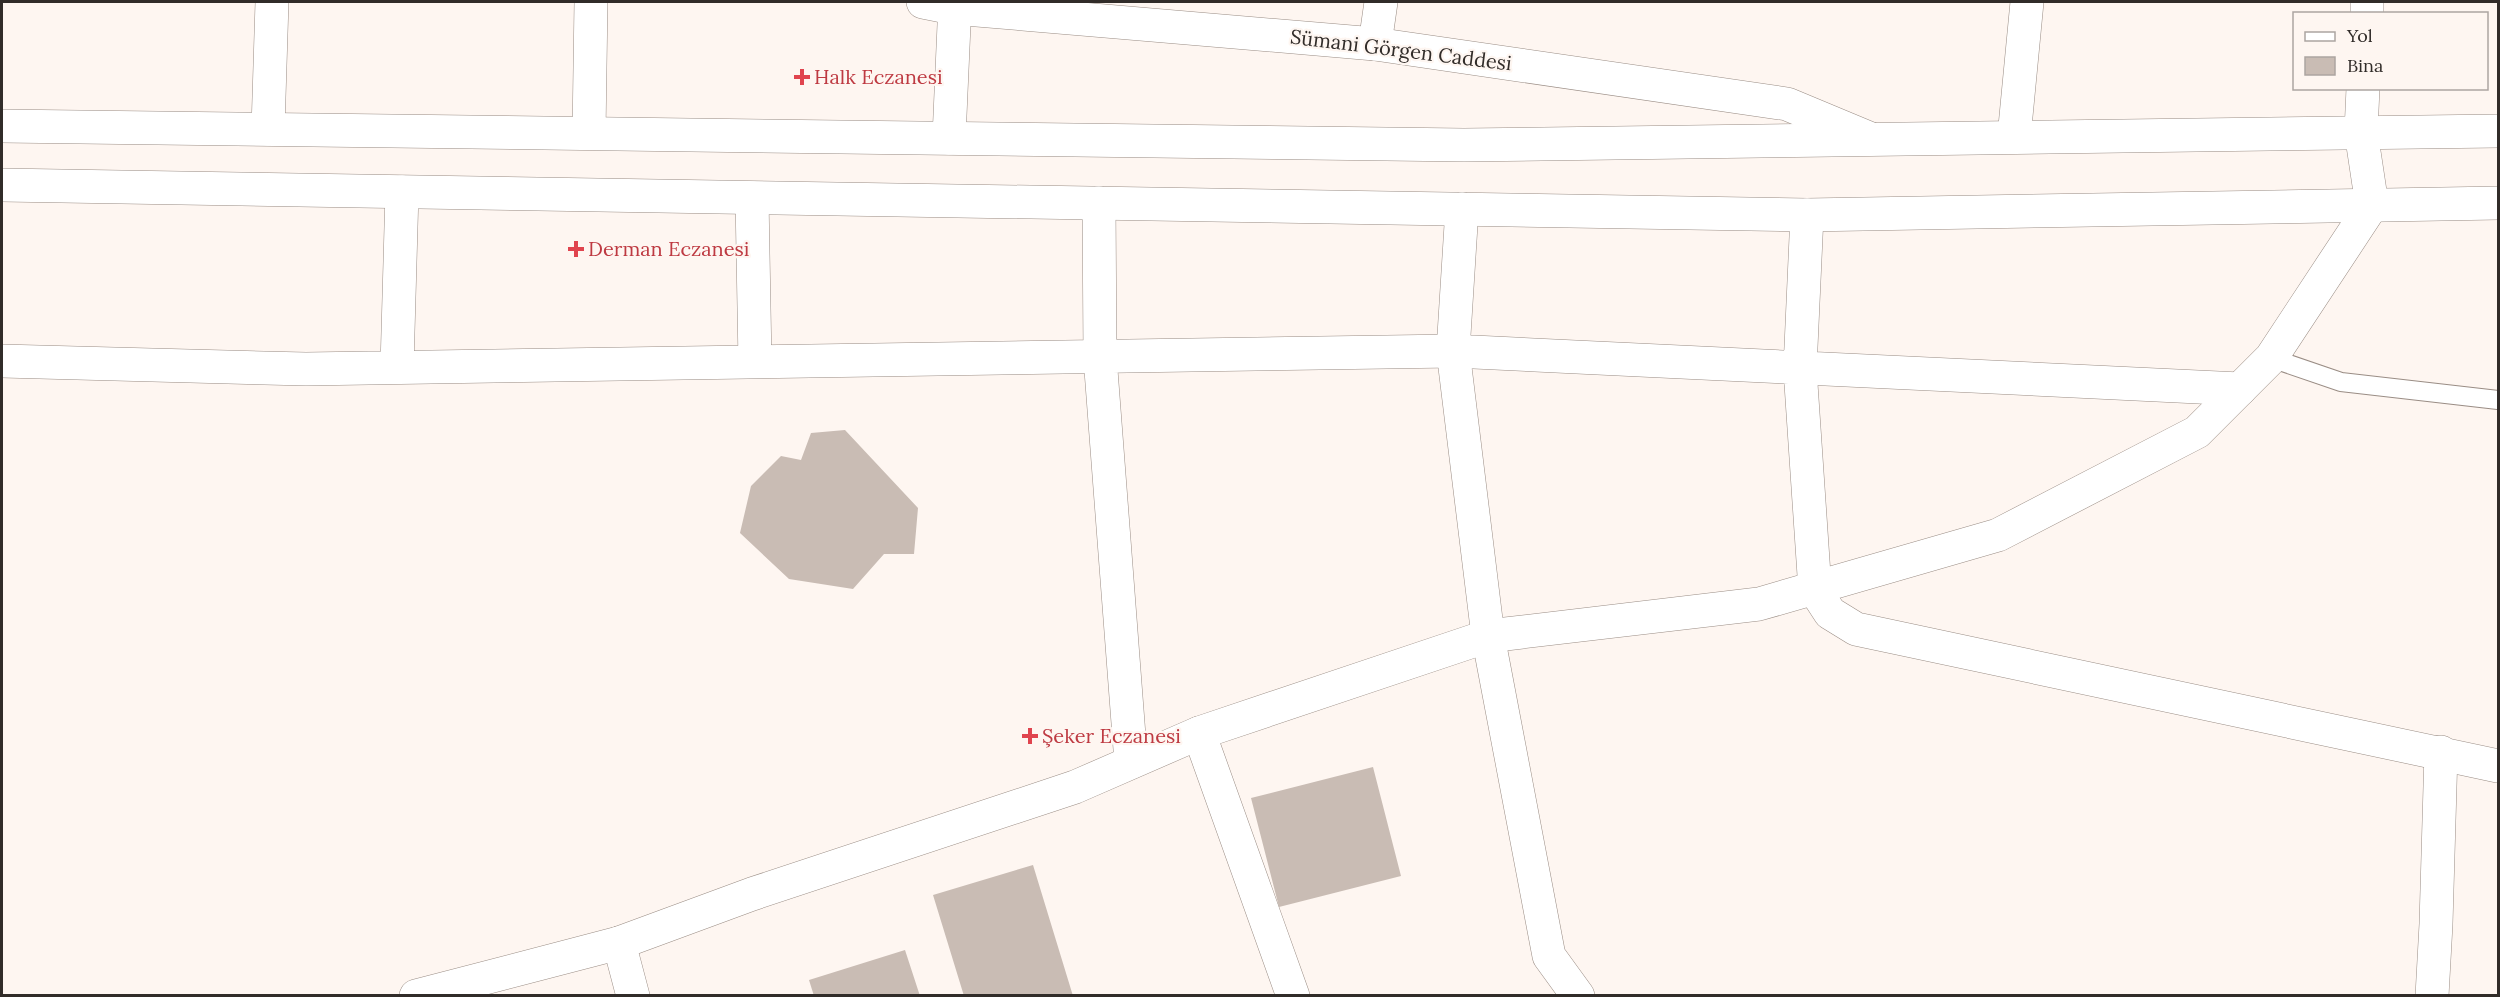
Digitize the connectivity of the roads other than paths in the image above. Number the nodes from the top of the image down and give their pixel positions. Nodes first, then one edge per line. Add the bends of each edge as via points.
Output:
1 (272, 2) edge
2 (591, 2) edge
3 (1382, 2) edge
4 (2027, 2) edge
5 (944, 4) edge
6 (1375, 44) junction
7 (2363, 90) edge
8 (2, 126) edge
9 (268, 129) junction
10 (2499, 131) edge
11 (2361, 132) junction
12 (589, 133) junction
13 (2014, 137) junction
14 (949, 138) junction
15 (1871, 139) junction
16 (2, 185) edge
17 (402, 192) junction
18 (752, 198) junction
19 (1099, 203) junction
20 (2499, 203) edge
21 (2372, 205) junction
22 (1462, 209) junction
23 (1807, 215) junction
24 (1453, 351) junction
25 (1100, 357) junction
26 (2271, 358) junction
27 (2, 361) edge
28 (754, 362) junction
29 (397, 367) junction
30 (1800, 369) junction
31 (2240, 389) junction
32 (2499, 400) edge
33 (1815, 590) junction
34 (1488, 636) junction
35 (1199, 733) junction
36 (2441, 752) junction
37 (1131, 762) junction
38 (2499, 766) edge
39 (619, 943) junction
40 (416, 996) edge
41 (633, 996) edge
42 (1293, 996) edge
43 (1578, 996) edge
44 (2432, 996) edge

1 - 9 street
2 - 12 street
3 - 6 street
4 - 13 street
5 - 6 street, Sümani Görgen Caddesi
5 - 14 street
6 - 15 street, Sümani Görgen Caddesi via 1787,104
7 - 11 street
8 - 9 street
9 - 12 street
10 - 11 street
11 - 13 street
11 - 21 street
12 - 14 street
13 - 15 street
14 - 15 street via 1464,145
16 - 17 street
17 - 18 street
17 - 29 street
18 - 19 street
18 - 28 street
19 - 22 street
19 - 25 street
20 - 21 street
21 - 23 street
21 - 26 street
22 - 23 street
22 - 24 street
23 - 30 street
24 - 25 street
24 - 30 street
24 - 34 street
25 - 28 street
25 - 37 street
26 - 31 street
26 - 32 lane via 2341,382
27 - 29 street via 306,369
28 - 29 street
30 - 31 street
30 - 33 street
31 - 33 street via 2197,432 1998,535
33 - 34 street via 1759,604
33 - 36 street via 1830,612 1856,628
34 - 35 street
34 - 43 street via 1549,956
35 - 37 street
35 - 42 street
36 - 38 street
36 - 44 street
37 - 39 street via 1075,787 752,894
39 - 40 street
39 - 41 street

